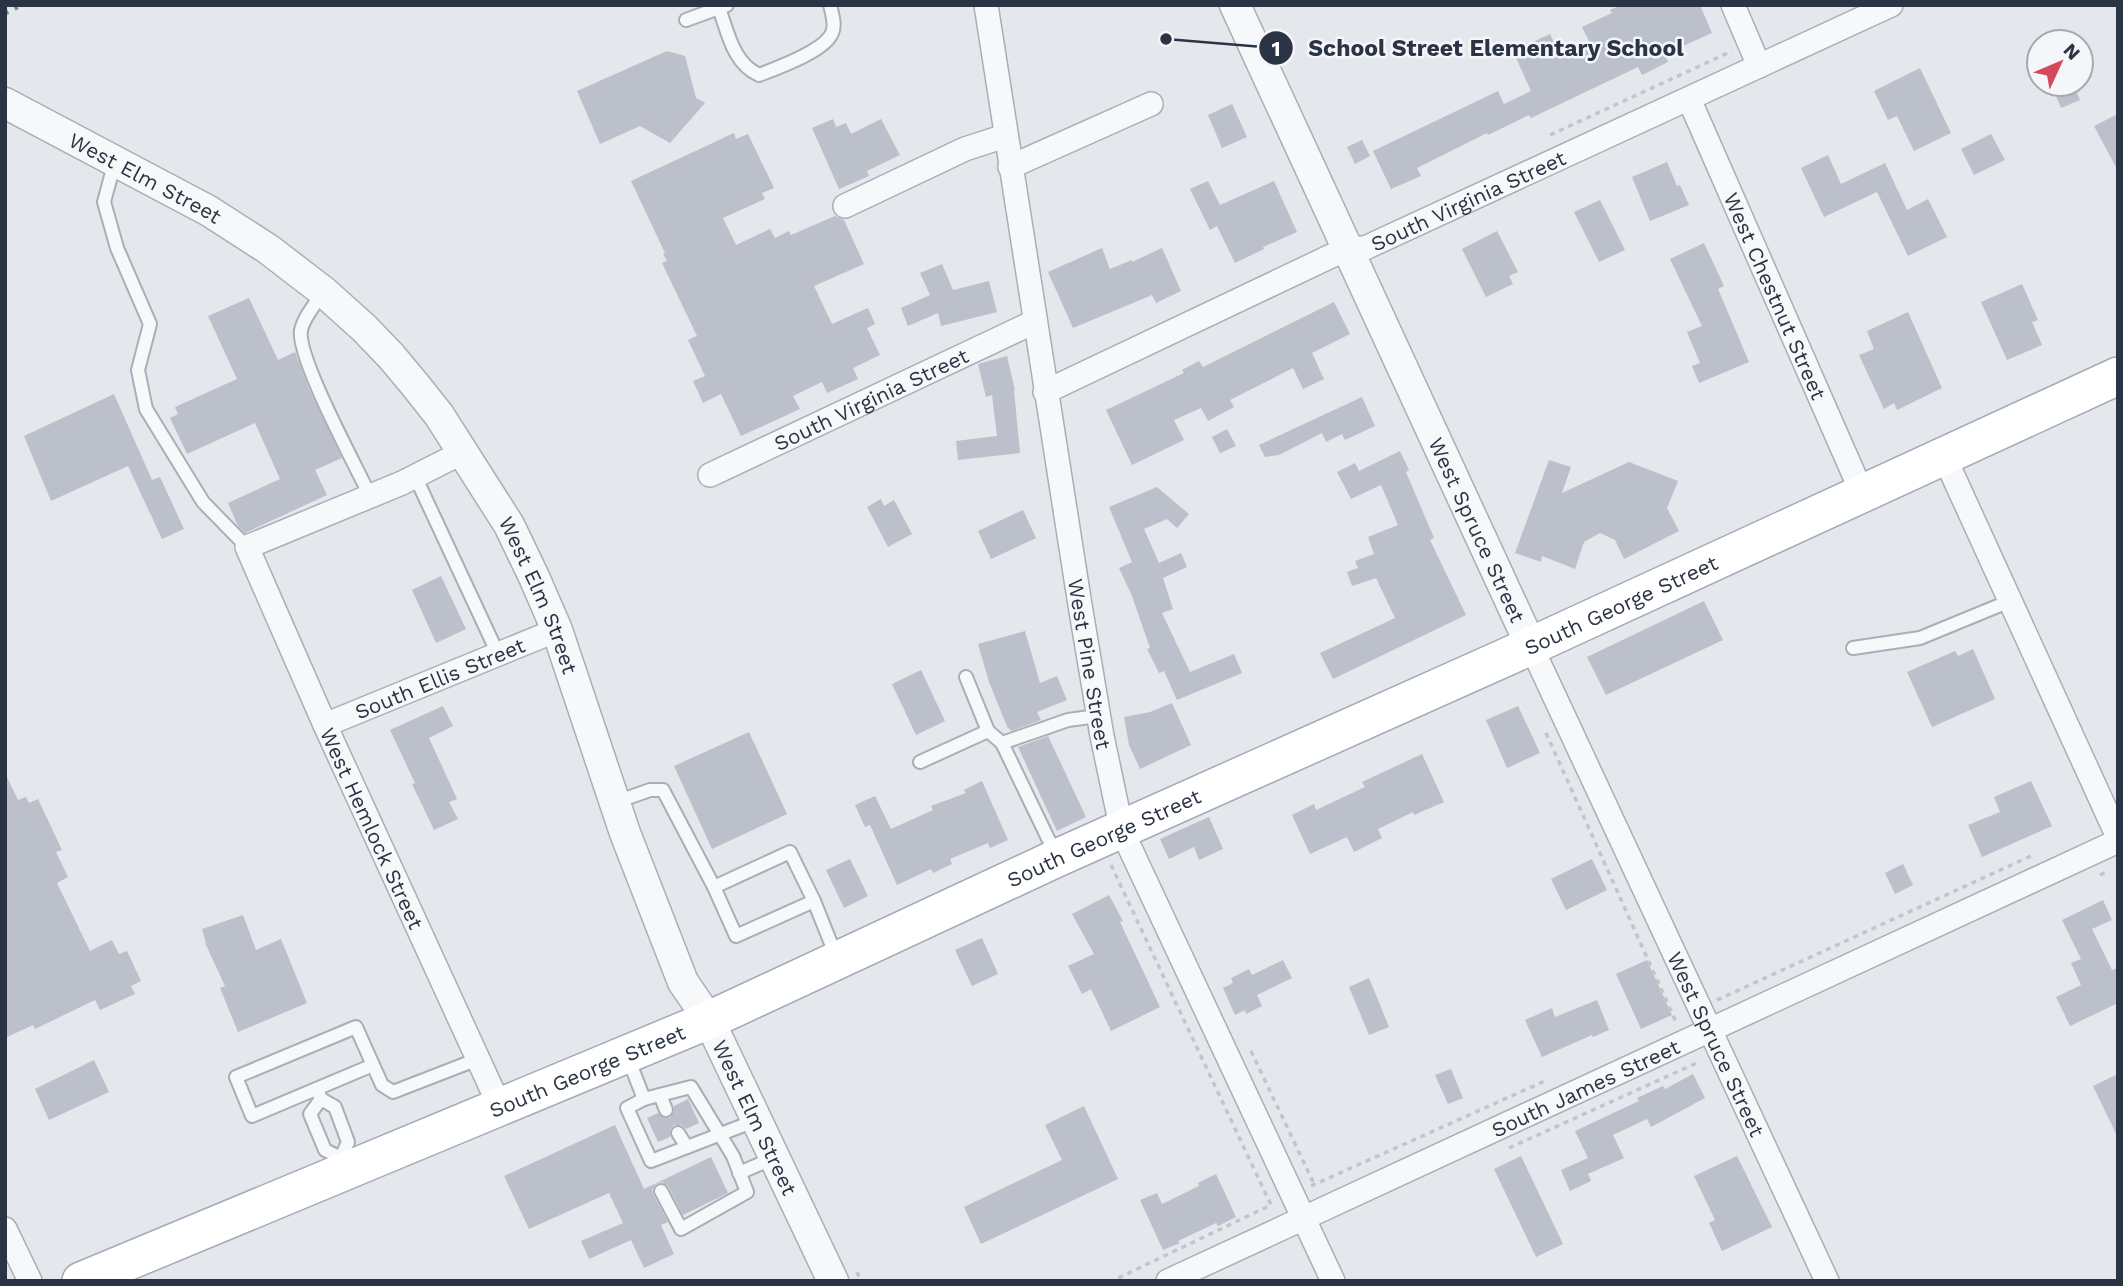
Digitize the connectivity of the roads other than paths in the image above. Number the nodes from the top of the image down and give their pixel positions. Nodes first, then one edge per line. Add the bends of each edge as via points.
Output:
1 (830, 5) edge
2 (986, 5) edge
3 (1235, 5) edge
4 (1733, 5) edge
5 (1891, 5) edge
6 (723, 7) edge
7 (686, 20) dead end
8 (1759, 66) junction
9 (1689, 99) junction
10 (5, 103) edge
11 (1152, 104) dead end
12 (1005, 136) junction
13 (115, 161) junction
14 (1010, 167) junction
15 (845, 206) dead end
16 (1348, 248) junction
17 (324, 292) junction
18 (1034, 322) junction
19 (2118, 376) edge
20 (1045, 392) junction
21 (463, 452) junction
22 (1944, 456) junction
23 (710, 475) dead end
24 (415, 476) junction
25 (1862, 493) junction
26 (370, 496) junction
27 (247, 547) junction
28 (2010, 601) junction
29 (557, 630) junction
30 (1531, 646) junction
31 (1853, 648) dead end
32 (498, 654) junction
33 (966, 677) dead end
34 (1098, 716) junction
35 (324, 726) junction
36 (988, 731) junction
37 (1002, 743) junction
38 (919, 762) dead end
39 (615, 802) junction
40 (2118, 839) edge
41 (1114, 842) junction
42 (1058, 858) junction
43 (714, 887) junction
44 (814, 901) junction
45 (837, 960) junction
46 (709, 1020) junction
47 (1712, 1030) junction
48 (627, 1055) junction
49 (478, 1059) junction
50 (373, 1065) junction
51 (319, 1094) junction
52 (660, 1095) junction
53 (644, 1099) junction
54 (500, 1107) junction
55 (666, 1110) dead end
56 (757, 1120) junction
57 (678, 1133) dead end
58 (720, 1135) junction
59 (687, 1147) junction
60 (774, 1157) junction
61 (344, 1165) junction
62 (739, 1173) junction
63 (661, 1191) dead end
64 (1305, 1219) junction
65 (5, 1229) edge
66 (30, 1281) edge
67 (81, 1281) edge
68 (833, 1281) edge
69 (1168, 1281) edge
70 (1333, 1281) edge
71 (1828, 1281) edge

1 - 6 lane via 834,25 824,46 759,75 746,69 737,57
2 - 12 street, West Pine Street
3 - 16 street, West Spruce Street
4 - 8 street
5 - 8 street, South Virginia Street
6 - 7 lane
8 - 9 street, South Virginia Street
9 - 16 street, South Virginia Street via 1365,248
9 - 25 street, West Chestnut Street
10 - 13 street, West Elm Street
11 - 14 street
12 - 14 street, West Pine Street
12 - 15 street via 965,149
13 - 17 street, West Elm Street via 209,211
13 - 27 lane via 104,202 117,248 150,324 138,370 146,409 203,502
14 - 18 street, West Pine Street
16 - 20 street, South Virginia Street
16 - 30 street, West Spruce Street
17 - 21 street, West Elm Street via 391,356
17 - 26 lane via 304,319 301,340 312,374
18 - 20 street, West Pine Street
18 - 23 street, South Virginia Street
19 - 22 main road, South George Street
20 - 34 street, West Pine Street
21 - 24 street
21 - 29 street, West Elm Street via 509,525
22 - 25 main road, South George Street
22 - 28 street
24 - 26 street
24 - 32 lane
25 - 30 main road, South George Street
26 - 27 street
27 - 35 street, West Hemlock Street
28 - 31 lane via 1920,638
28 - 40 street
29 - 32 street, South Ellis Street
29 - 39 street, West Elm Street
30 - 41 main road, South George Street
30 - 47 street, West Spruce Street
32 - 35 street, South Ellis Street
33 - 36 lane
34 - 37 lane via 1068,720
34 - 41 street, West Pine Street
35 - 49 street, West Hemlock Street
36 - 37 lane
36 - 38 lane
37 - 42 lane
39 - 43 lane via 663,790
39 - 46 street, West Elm Street via 683,982
40 - 47 street, South James Street
41 - 42 main road, South George Street
41 - 64 street, West Pine Street
42 - 45 main road, South George Street
43 - 44 lane via 790,852
43 - 44 lane via 736,936
44 - 45 lane
45 - 46 main road, South George Street
46 - 48 main road, South George Street
46 - 56 street, West Elm Street
47 - 64 street, South James Street
47 - 71 street, West Spruce Street
48 - 53 lane
48 - 54 main road, South George Street
49 - 50 lane via 393,1092 382,1085
49 - 54 street, West Hemlock Street
50 - 51 lane
50 - 51 lane via 356,1027 236,1077 252,1116
51 - 61 lane via 335,1107 348,1142
51 - 61 lane via 310,1115 324,1150
52 - 53 lane
52 - 55 lane
52 - 58 lane via 691,1087
53 - 59 lane via 627,1108 651,1161
54 - 61 main road, South George Street
56 - 58 lane
56 - 60 street, West Elm Street
57 - 59 lane
58 - 59 lane
58 - 62 lane
60 - 62 lane
60 - 68 street, West Elm Street
61 - 67 main road, South George Street
62 - 63 lane via 747,1192 681,1229
64 - 69 street, South James Street
64 - 70 street, West Pine Street
65 - 66 street

